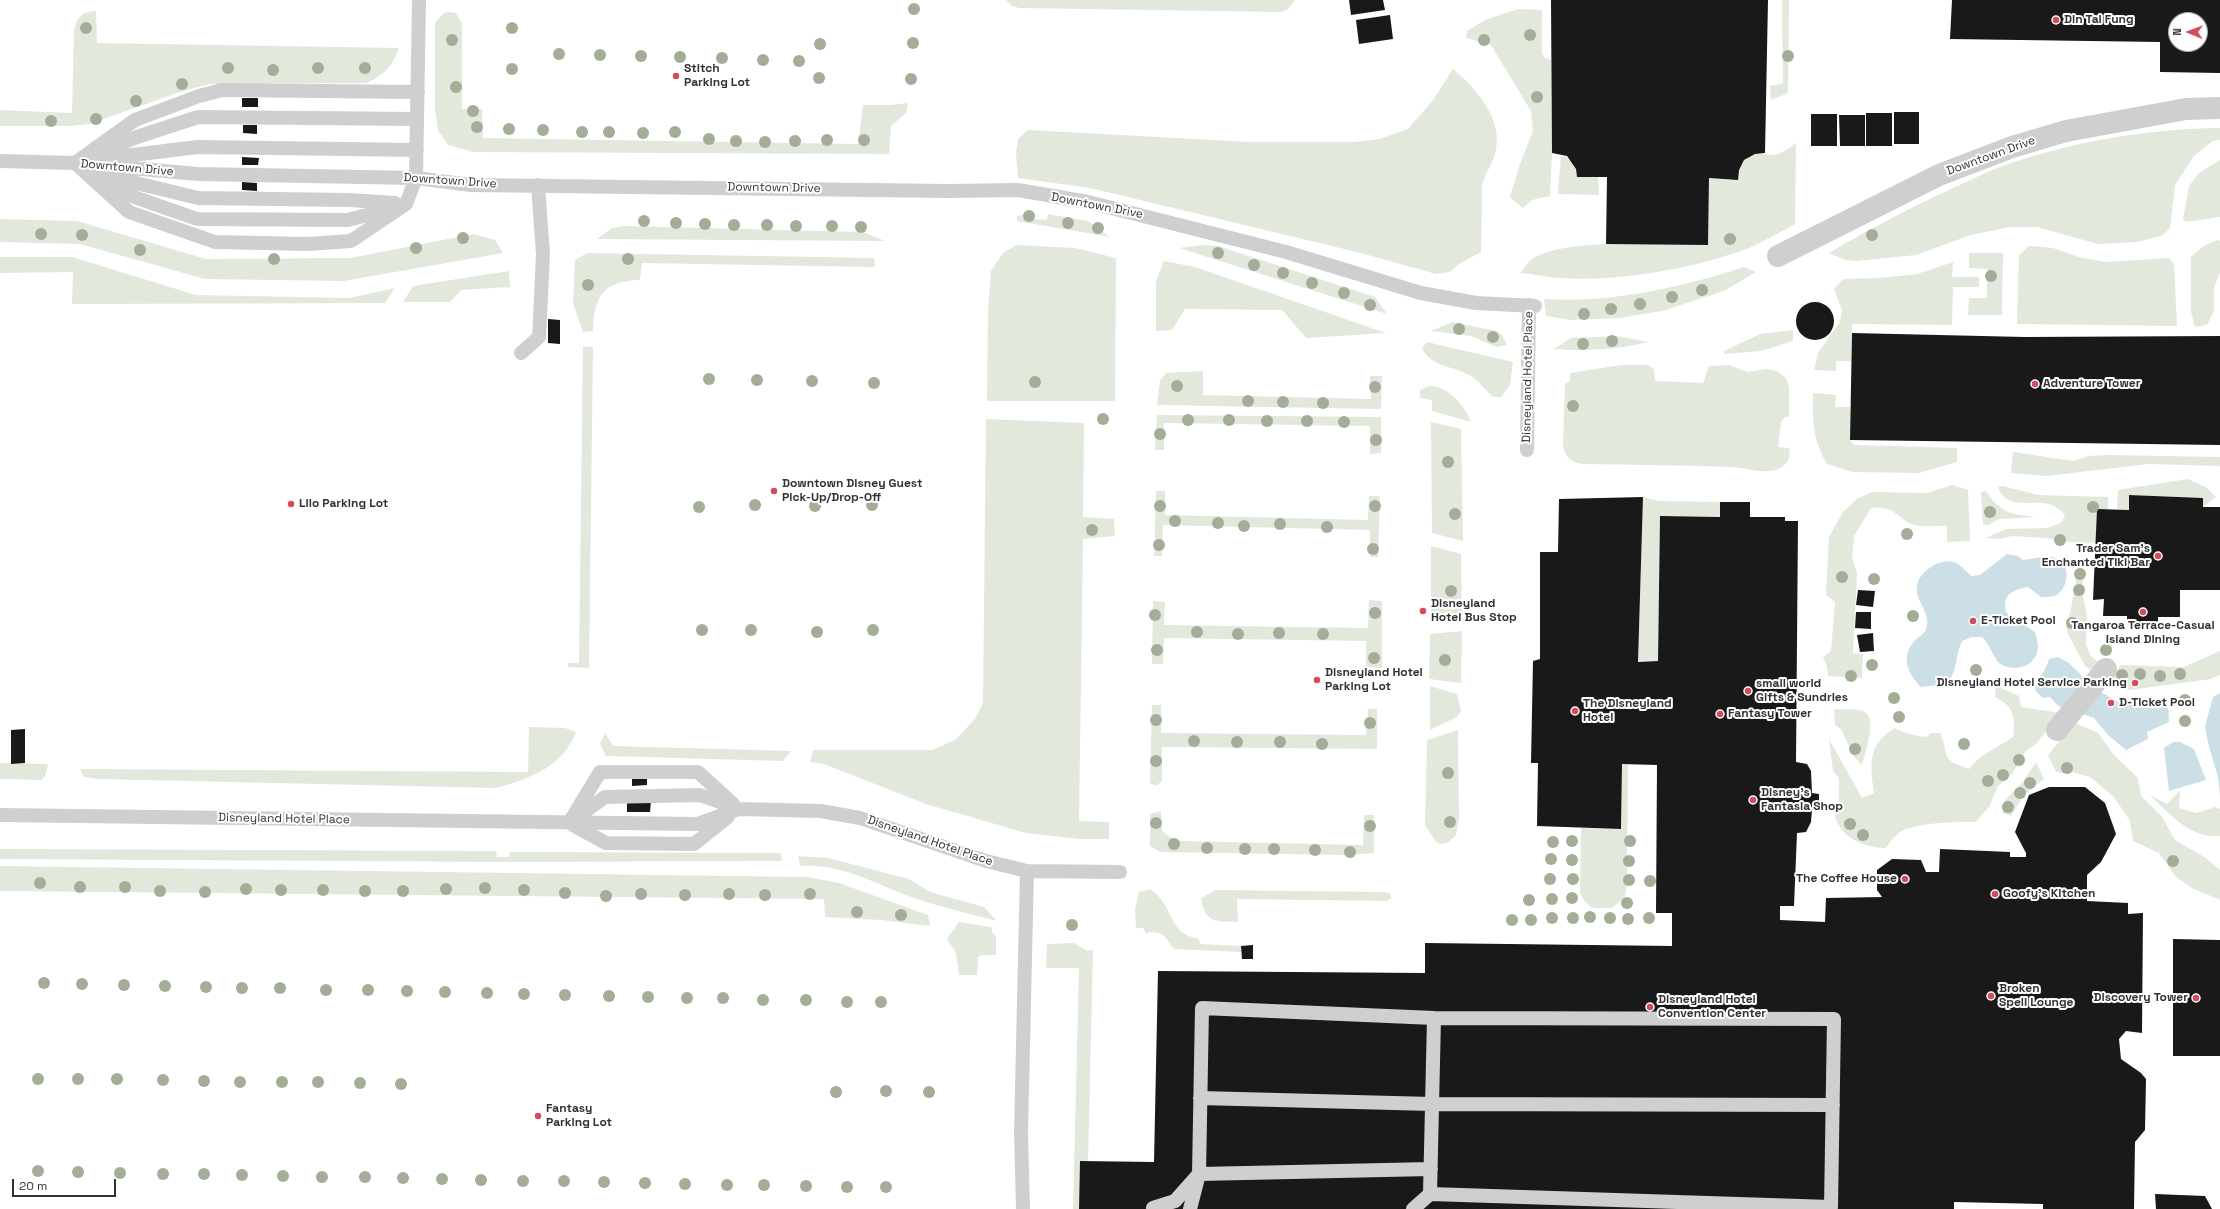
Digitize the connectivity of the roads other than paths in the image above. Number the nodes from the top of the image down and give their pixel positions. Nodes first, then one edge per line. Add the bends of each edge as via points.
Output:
1 (419, 0) edge
2 (418, 92) junction
3 (2220, 108) edge
4 (417, 119) junction
5 (417, 150) junction
6 (0, 161) edge
7 (75, 163) junction
8 (416, 178) junction
9 (538, 185) junction
10 (406, 204) junction
11 (1778, 256) dead end
12 (1532, 305) joint
13 (521, 353) dead end
14 (1527, 450) dead end
15 (2106, 669) dead end
16 (2057, 730) dead end
17 (739, 809) junction
18 (0, 815) edge
19 (569, 823) junction
20 (1027, 871) junction
21 (1120, 872) dead end
22 (1434, 1018) junction
23 (1200, 1098) junction
24 (1432, 1104) junction
25 (1833, 1105) junction
26 (1431, 1170) junction
27 (1199, 1174) junction
28 (1430, 1194) junction
29 (1153, 1208) edge
30 (1023, 1209) edge
31 (1190, 1209) edge
32 (1413, 1209) edge

1 - 2 lane
2 - 4 lane
2 - 7 lane via 222,90 135,120
3 - 11 street, Downtown Drive via 2186,109 2066,131 2012,147 1939,175
4 - 5 lane
4 - 7 lane via 198,117 137,137
5 - 7 lane via 198,146
5 - 8 lane
6 - 7 lane, Downtown Drive
7 - 8 lane, Downtown Drive via 198,174
7 - 10 lane via 136,183 198,198 349,200
7 - 10 lane via 134,197 197,219 348,220
7 - 10 lane via 129,212 215,242 308,244 351,241
8 - 9 lane, Downtown Drive via 471,185
8 - 10 lane
9 - 12 lane, Downtown Drive via 1018,190 1138,213 1286,252 1421,294 1476,303
9 - 13 lane via 543,254 539,337
12 - 14 lane, Disneyland Hotel Place
15 - 16 street
17 - 19 lane via 697,824
17 - 19 lane, Disneyland Hotel Place via 700,795 605,797
17 - 19 lane, Disneyland Hotel Place via 694,844 606,843
17 - 19 lane via 698,772 600,772
17 - 20 lane, Disneyland Hotel Place via 822,811 860,818 986,861
18 - 19 lane, Disneyland Hotel Place
20 - 21 lane, Disneyland Hotel Place
20 - 30 lane via 1021,1133
22 - 23 lane via 1202,1008
22 - 24 lane
22 - 25 lane via 1834,1019
23 - 24 lane
23 - 27 lane
24 - 25 lane
24 - 26 lane
25 - 28 lane via 1831,1207
26 - 27 lane
26 - 28 lane
27 - 29 lane via 1175,1201
27 - 31 lane
28 - 32 lane

